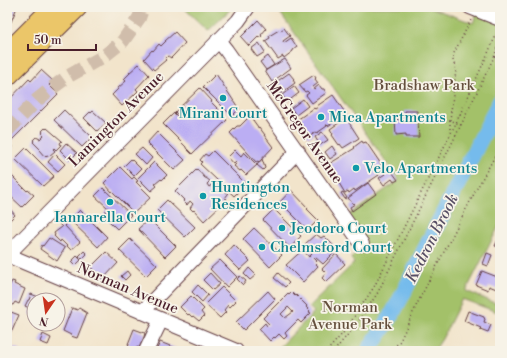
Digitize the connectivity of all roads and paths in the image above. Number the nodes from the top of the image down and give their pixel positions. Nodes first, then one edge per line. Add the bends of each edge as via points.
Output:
1 (54, 7) edge
2 (77, 7) edge
3 (248, 7) edge
4 (470, 13) edge
5 (496, 18) edge
6 (500, 28) edge
7 (500, 38) edge
8 (218, 40) junction
9 (7, 54) edge
10 (7, 76) edge
11 (450, 120) junction
12 (456, 123) junction
13 (461, 125) junction
14 (452, 131) junction
15 (500, 147) edge
16 (298, 151) junction
17 (362, 244) dead end
18 (7, 255) edge
19 (142, 312) junction
20 (161, 320) junction
21 (146, 351) edge
22 (236, 351) edge
23 (327, 351) edge
24 (334, 351) edge
25 (391, 351) edge

1 - 9 highway
2 - 10 highway
3 - 8 street, Lamington Avenue via 238,21
4 - 5 street
4 - 11 path via 453,55 456,70
6 - 12 path
7 - 13 path via 495,55
8 - 16 street, McGregor Avenue
8 - 18 street, Lamington Avenue
11 - 12 path
11 - 14 path
12 - 13 path
12 - 14 path
13 - 24 path via 377,294
14 - 23 path via 374,286 344,332
15 - 25 path via 400,341
16 - 17 street, McGregor Avenue
16 - 19 street
18 - 19 street, Norman Avenue
19 - 20 street, Norman Avenue
20 - 21 street
20 - 22 street, Norman Avenue

